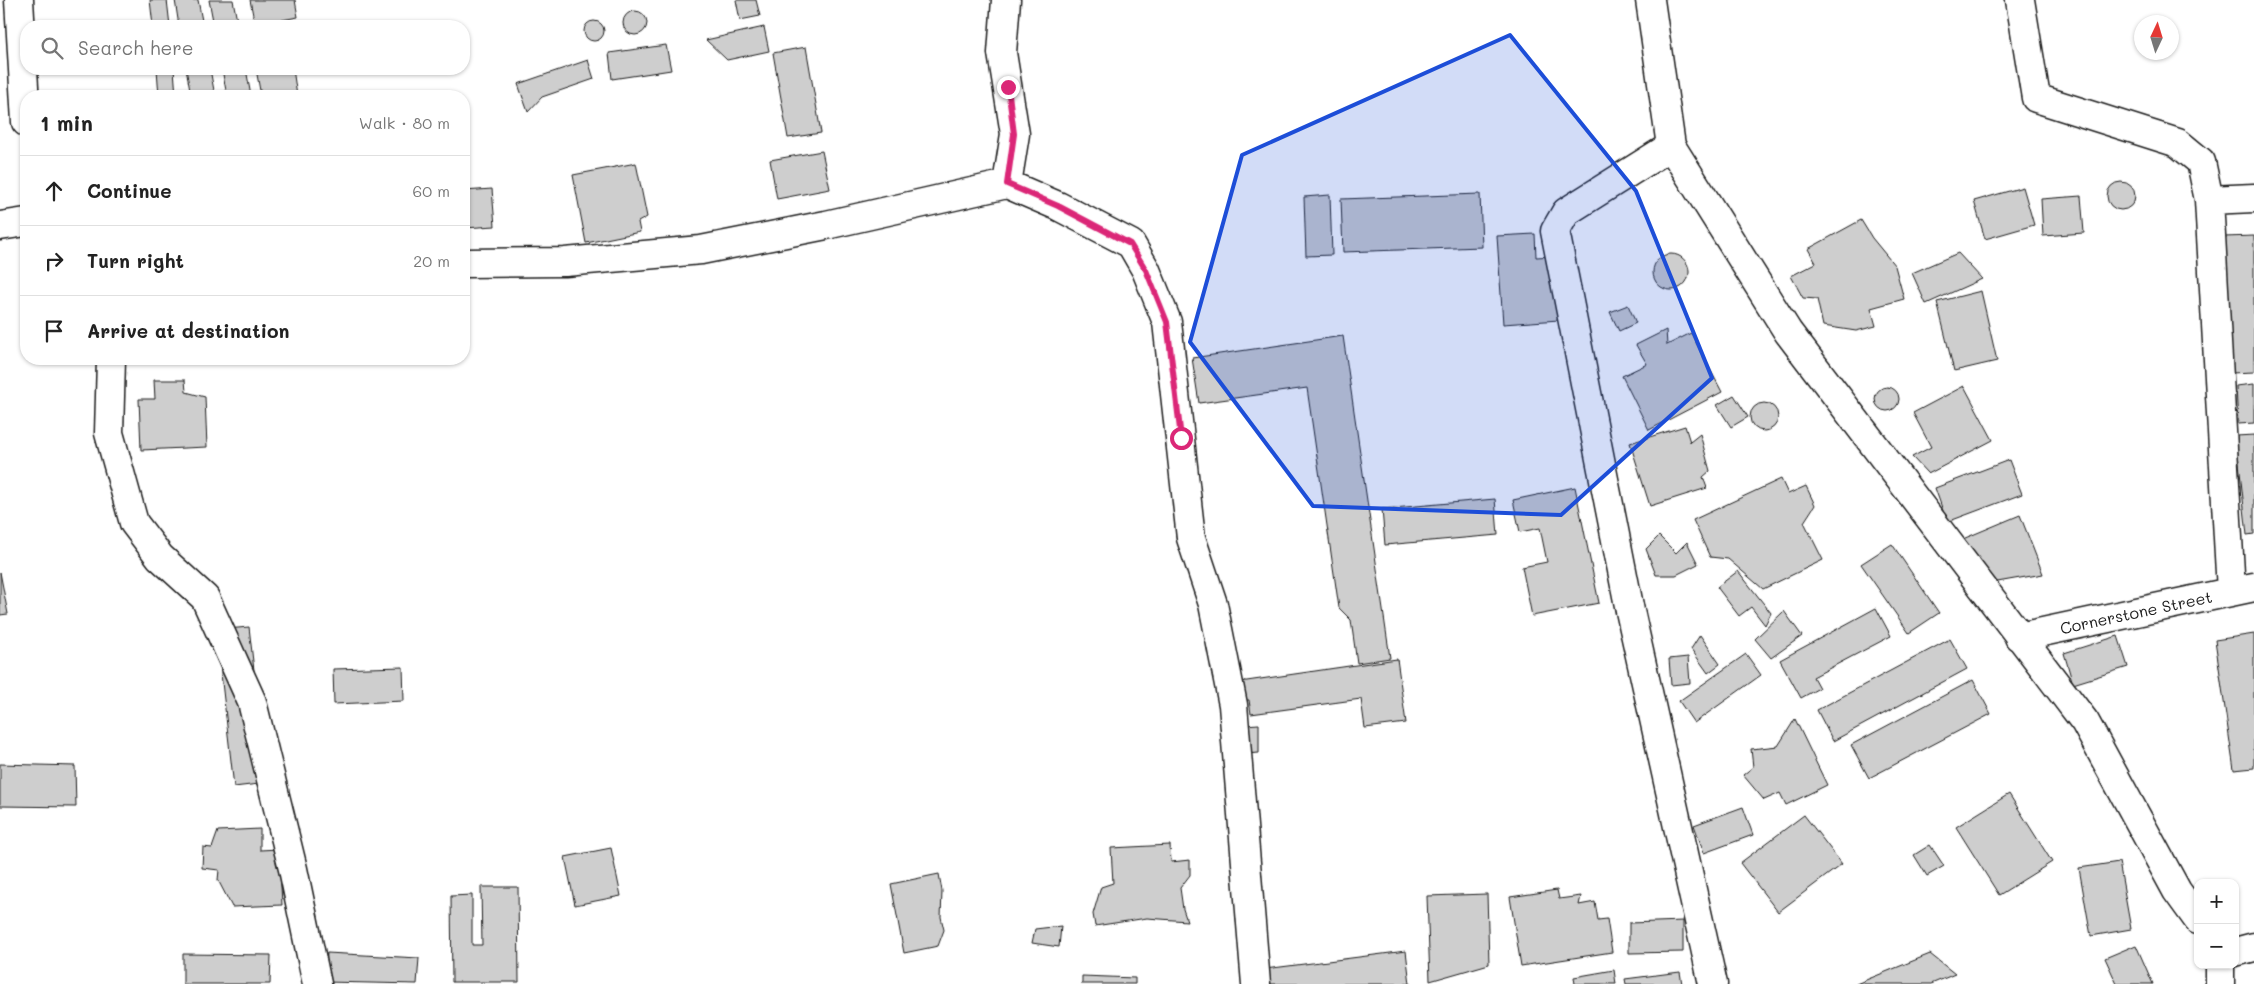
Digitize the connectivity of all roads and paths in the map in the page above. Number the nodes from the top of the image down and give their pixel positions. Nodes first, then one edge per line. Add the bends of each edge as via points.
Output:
1 (19, 0) edge
2 (1006, 0) edge
3 (1650, 0) edge
4 (2020, 0) edge
5 (20, 20) edge
6 (23, 75) edge
7 (24, 90) edge
8 (1671, 146) junction
9 (1007, 184) junction
10 (2254, 198) edge
11 (2209, 200) junction
12 (20, 223) edge
13 (0, 226) edge
14 (470, 263) edge
15 (111, 365) edge
16 (2243, 589) edge
17 (2019, 637) junction
18 (2194, 914) edge
19 (2254, 947) edge
20 (2239, 951) edge
21 (2220, 969) edge
22 (317, 984) edge
23 (1256, 984) edge
24 (1713, 984) edge
25 (2220, 984) edge

1 - 5 street
2 - 9 street via 1002,53 1014,134
3 - 8 street
4 - 11 street via 2036,98 2178,143 2201,162
6 - 7 street
8 - 17 street via 1788,332
8 - 24 street via 1566,212 1555,231 1630,611
9 - 14 street via 701,250 565,262
9 - 23 street via 1058,206 1130,244 1146,270 1167,322 1191,538 1213,604 1233,705
10 - 11 street
11 - 16 street
12 - 13 street
15 - 22 street via 109,433 134,523 160,557 205,598 252,702
16 - 17 street, Cornerstone Street
17 - 18 street via 2084,722 2177,891
19 - 20 street
21 - 25 street

